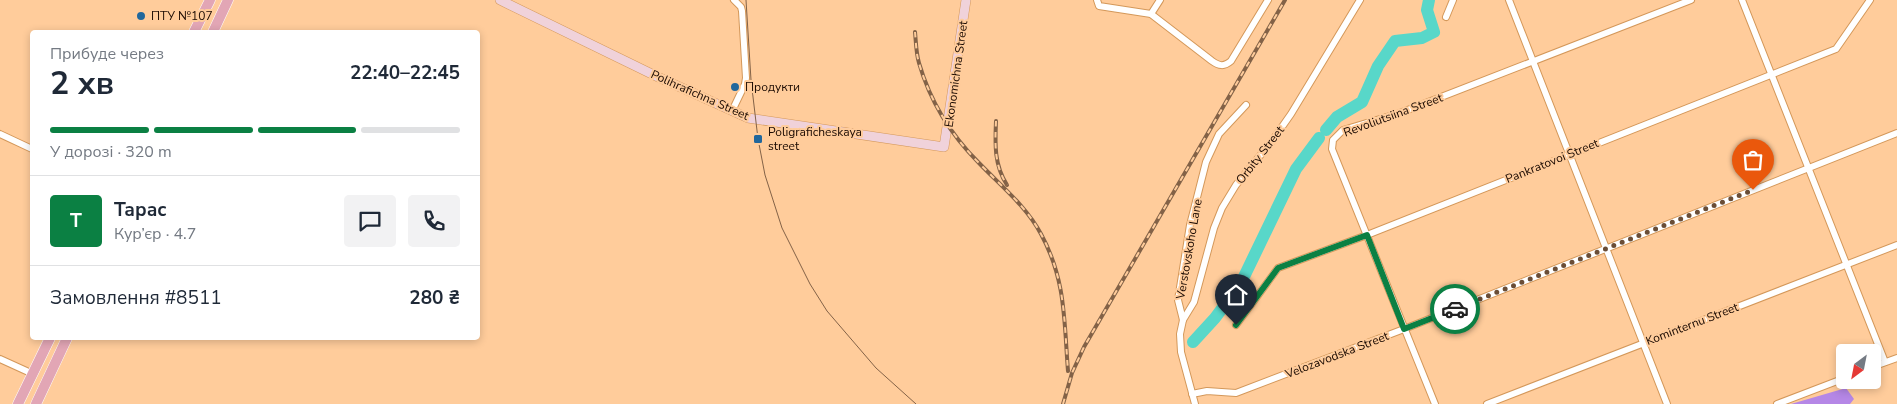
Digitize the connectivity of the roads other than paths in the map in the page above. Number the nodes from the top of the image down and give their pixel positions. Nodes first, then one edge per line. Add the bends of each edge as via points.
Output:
1 (210, 0) edge
2 (228, 0) edge
3 (500, 0) edge
4 (734, 0) edge
5 (966, 0) edge
6 (1097, 0) edge
7 (1160, 0) edge
8 (1268, 0) edge
9 (1360, 0) edge
10 (1453, 0) edge
11 (1509, 0) edge
12 (1691, 0) edge
13 (1742, 0) edge
14 (1870, 0) edge
15 (1151, 14) junction
16 (1446, 17) dead end
17 (195, 30) edge
18 (214, 30) edge
19 (1532, 62) junction
20 (1771, 74) junction
21 (1246, 105) dead end
22 (732, 110) junction
23 (1897, 133) edge
24 (0, 134) edge
25 (944, 147) joint
26 (30, 148) edge
27 (1570, 154) junction
28 (1808, 168) junction
29 (1367, 235) junction
30 (1897, 245) edge
31 (1606, 248) junction
32 (1846, 264) junction
33 (1183, 320) junction
34 (1236, 325) dead end
35 (1404, 329) junction
36 (49, 340) edge
37 (66, 340) edge
38 (1644, 343) junction
39 (42, 354) junction
40 (0, 358) edge
41 (1897, 358) edge
42 (56, 360) junction
43 (1885, 362) junction
44 (1881, 364) edge
45 (33, 374) junction
46 (1836, 381) edge
47 (24, 392) junction
48 (1192, 394) junction
49 (37, 401) edge
50 (18, 404) edge
51 (1195, 404) edge
52 (1435, 404) edge
53 (1487, 404) edge
54 (1667, 404) edge
55 (1777, 404) edge

1 - 17 main road
2 - 18 main road
3 - 22 street, Polihrafichna Street
4 - 22 street via 742,11 746,78
5 - 25 street, Ekonomichna Street
6 - 15 street via 1099,6
7 - 15 street
8 - 15 street via 1238,51 1224,66 1212,61
9 - 33 street, Orbity Street via 1286,122 1222,208 1194,302
10 - 16 street
11 - 19 street
12 - 19 street, Revoliutsiina Street
13 - 20 street
14 - 20 street, Pankratovoi Street via 1836,49
19 - 27 street
19 - 29 street, Revoliutsiina Street via 1400,114 1343,130 1336,136 1332,149
20 - 27 street, Pankratovoi Street
20 - 28 street
21 - 33 street, Verstovskoho Lane via 1219,134 1206,162 1190,225 1178,300
22 - 25 street, Polihrafichna Street via 748,118
23 - 28 street, Velozavodska Street
24 - 26 street
27 - 29 street, Pankratovoi Street
27 - 31 street
28 - 31 street, Velozavodska Street
28 - 32 street
29 - 34 street, Pankratovoi Street via 1278,268
29 - 35 street, Revoliutsiina Street
30 - 32 street, Kominternu Street
31 - 35 street, Velozavodska Street
31 - 38 street
32 - 38 street, Kominternu Street
32 - 43 street
33 - 48 street, Verstovskoho Lane via 1180,344
35 - 48 street, Velozavodska Street via 1236,393 1207,391
35 - 52 street, Revoliutsiina Street
36 - 39 main road
37 - 42 main road
38 - 53 street, Kominternu Street
38 - 54 street
39 - 42 main road via 48,364
39 - 45 main road
40 - 45 street
41 - 43 street
42 - 49 main road
43 - 44 street
45 - 47 main road
46 - 55 street
47 - 49 main road via 29,387 36,388 39,393
47 - 50 main road
48 - 51 street, Verstovskoho Lane

